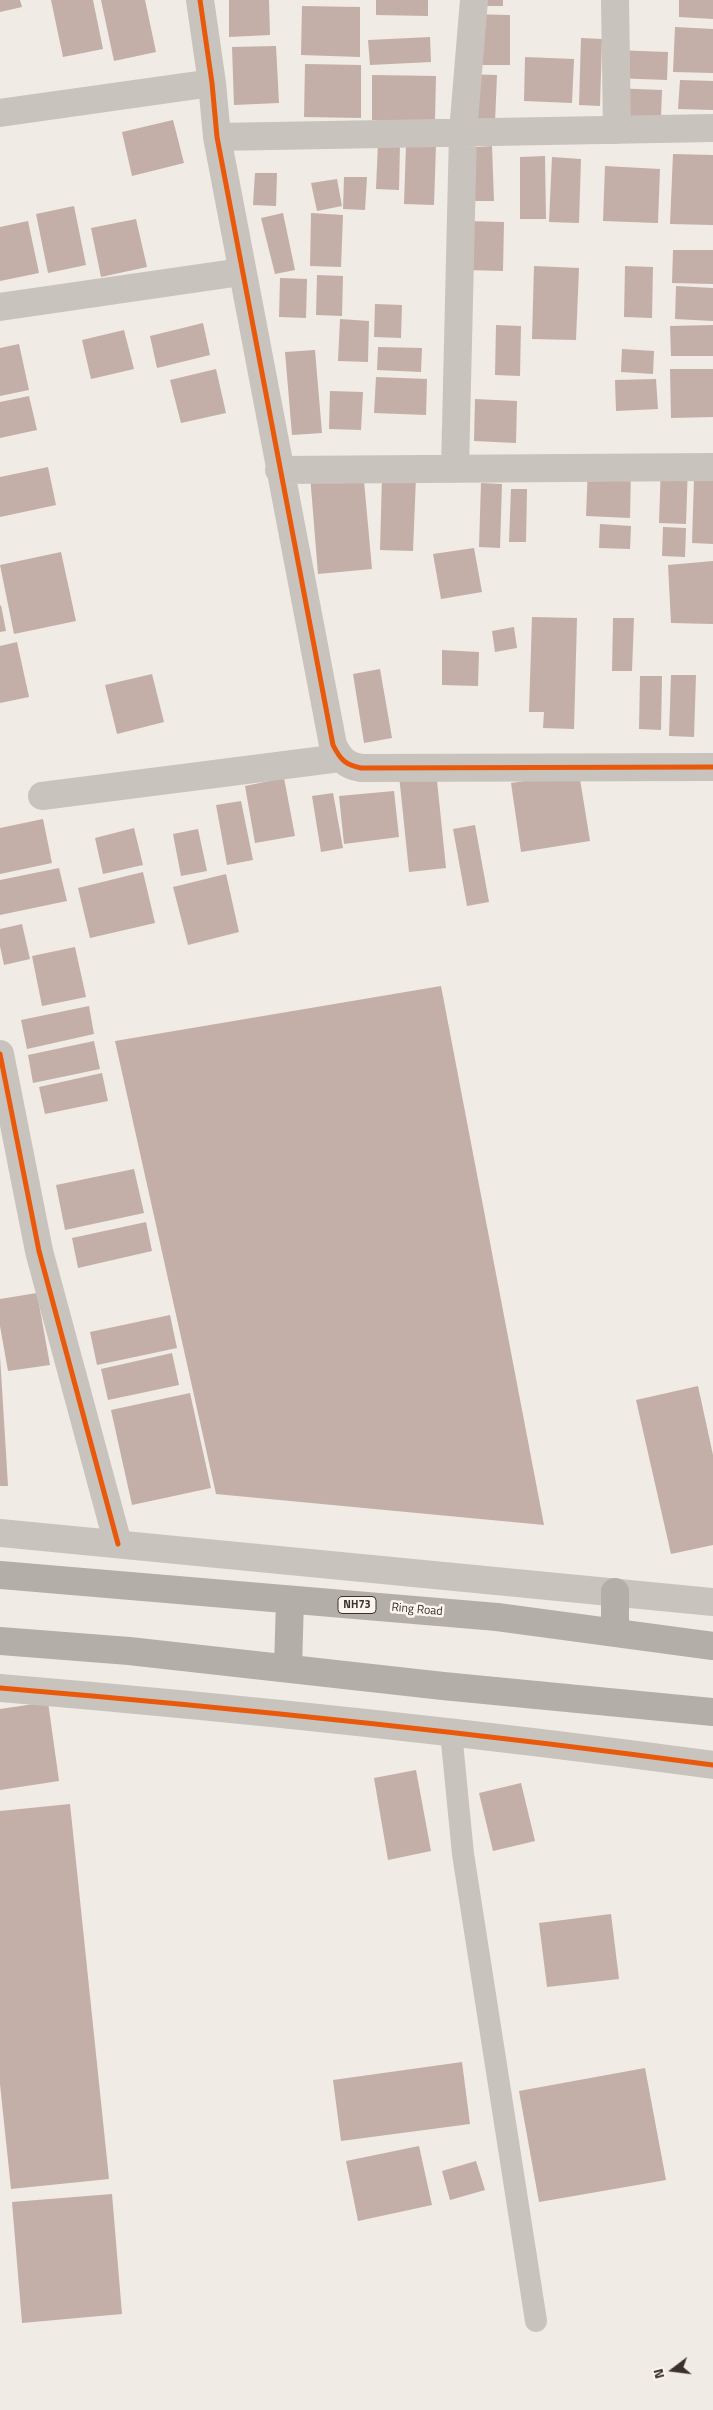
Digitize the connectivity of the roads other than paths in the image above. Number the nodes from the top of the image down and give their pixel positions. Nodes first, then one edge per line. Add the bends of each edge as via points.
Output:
1 (200, 0) edge
2 (474, 0) edge
3 (615, 0) edge
4 (212, 83) junction
5 (0, 113) edge
6 (713, 128) edge
7 (616, 130) junction
8 (463, 132) junction
9 (216, 137) junction
10 (241, 272) junction
11 (0, 307) edge
12 (713, 468) edge
13 (455, 469) junction
14 (279, 470) junction
15 (340, 758) junction
16 (713, 767) edge
17 (42, 796) dead end
18 (0, 1054) edge
19 (0, 1533) edge
20 (118, 1544) junction
21 (0, 1575) edge
22 (615, 1592) junction
23 (290, 1600) junction
24 (713, 1602) edge
25 (615, 1633) junction
26 (0, 1641) edge
27 (713, 1646) edge
28 (288, 1668) junction
29 (0, 1688) edge
30 (713, 1712) edge
31 (451, 1732) junction
32 (713, 1765) edge
33 (536, 2321) dead end

1 - 4 street
2 - 8 street
3 - 7 street
4 - 5 street
4 - 9 street
6 - 7 street
7 - 8 street
8 - 9 street
8 - 13 street
9 - 10 street
10 - 11 street
10 - 14 street
12 - 13 street
13 - 14 street
14 - 15 street via 333,745
15 - 16 street via 347,766 361,768
15 - 17 street
18 - 20 street via 39,1251
19 - 20 street
20 - 22 street
21 - 23 highway, Ring Road / NH73
22 - 24 street
22 - 25 highway
23 - 25 highway, Ring Road / NH73 via 497,1617
23 - 28 highway
25 - 27 highway, Ring Road / NH73
26 - 28 highway via 129,1650
28 - 30 highway
29 - 31 street
31 - 32 street
31 - 33 lane via 463,1854

